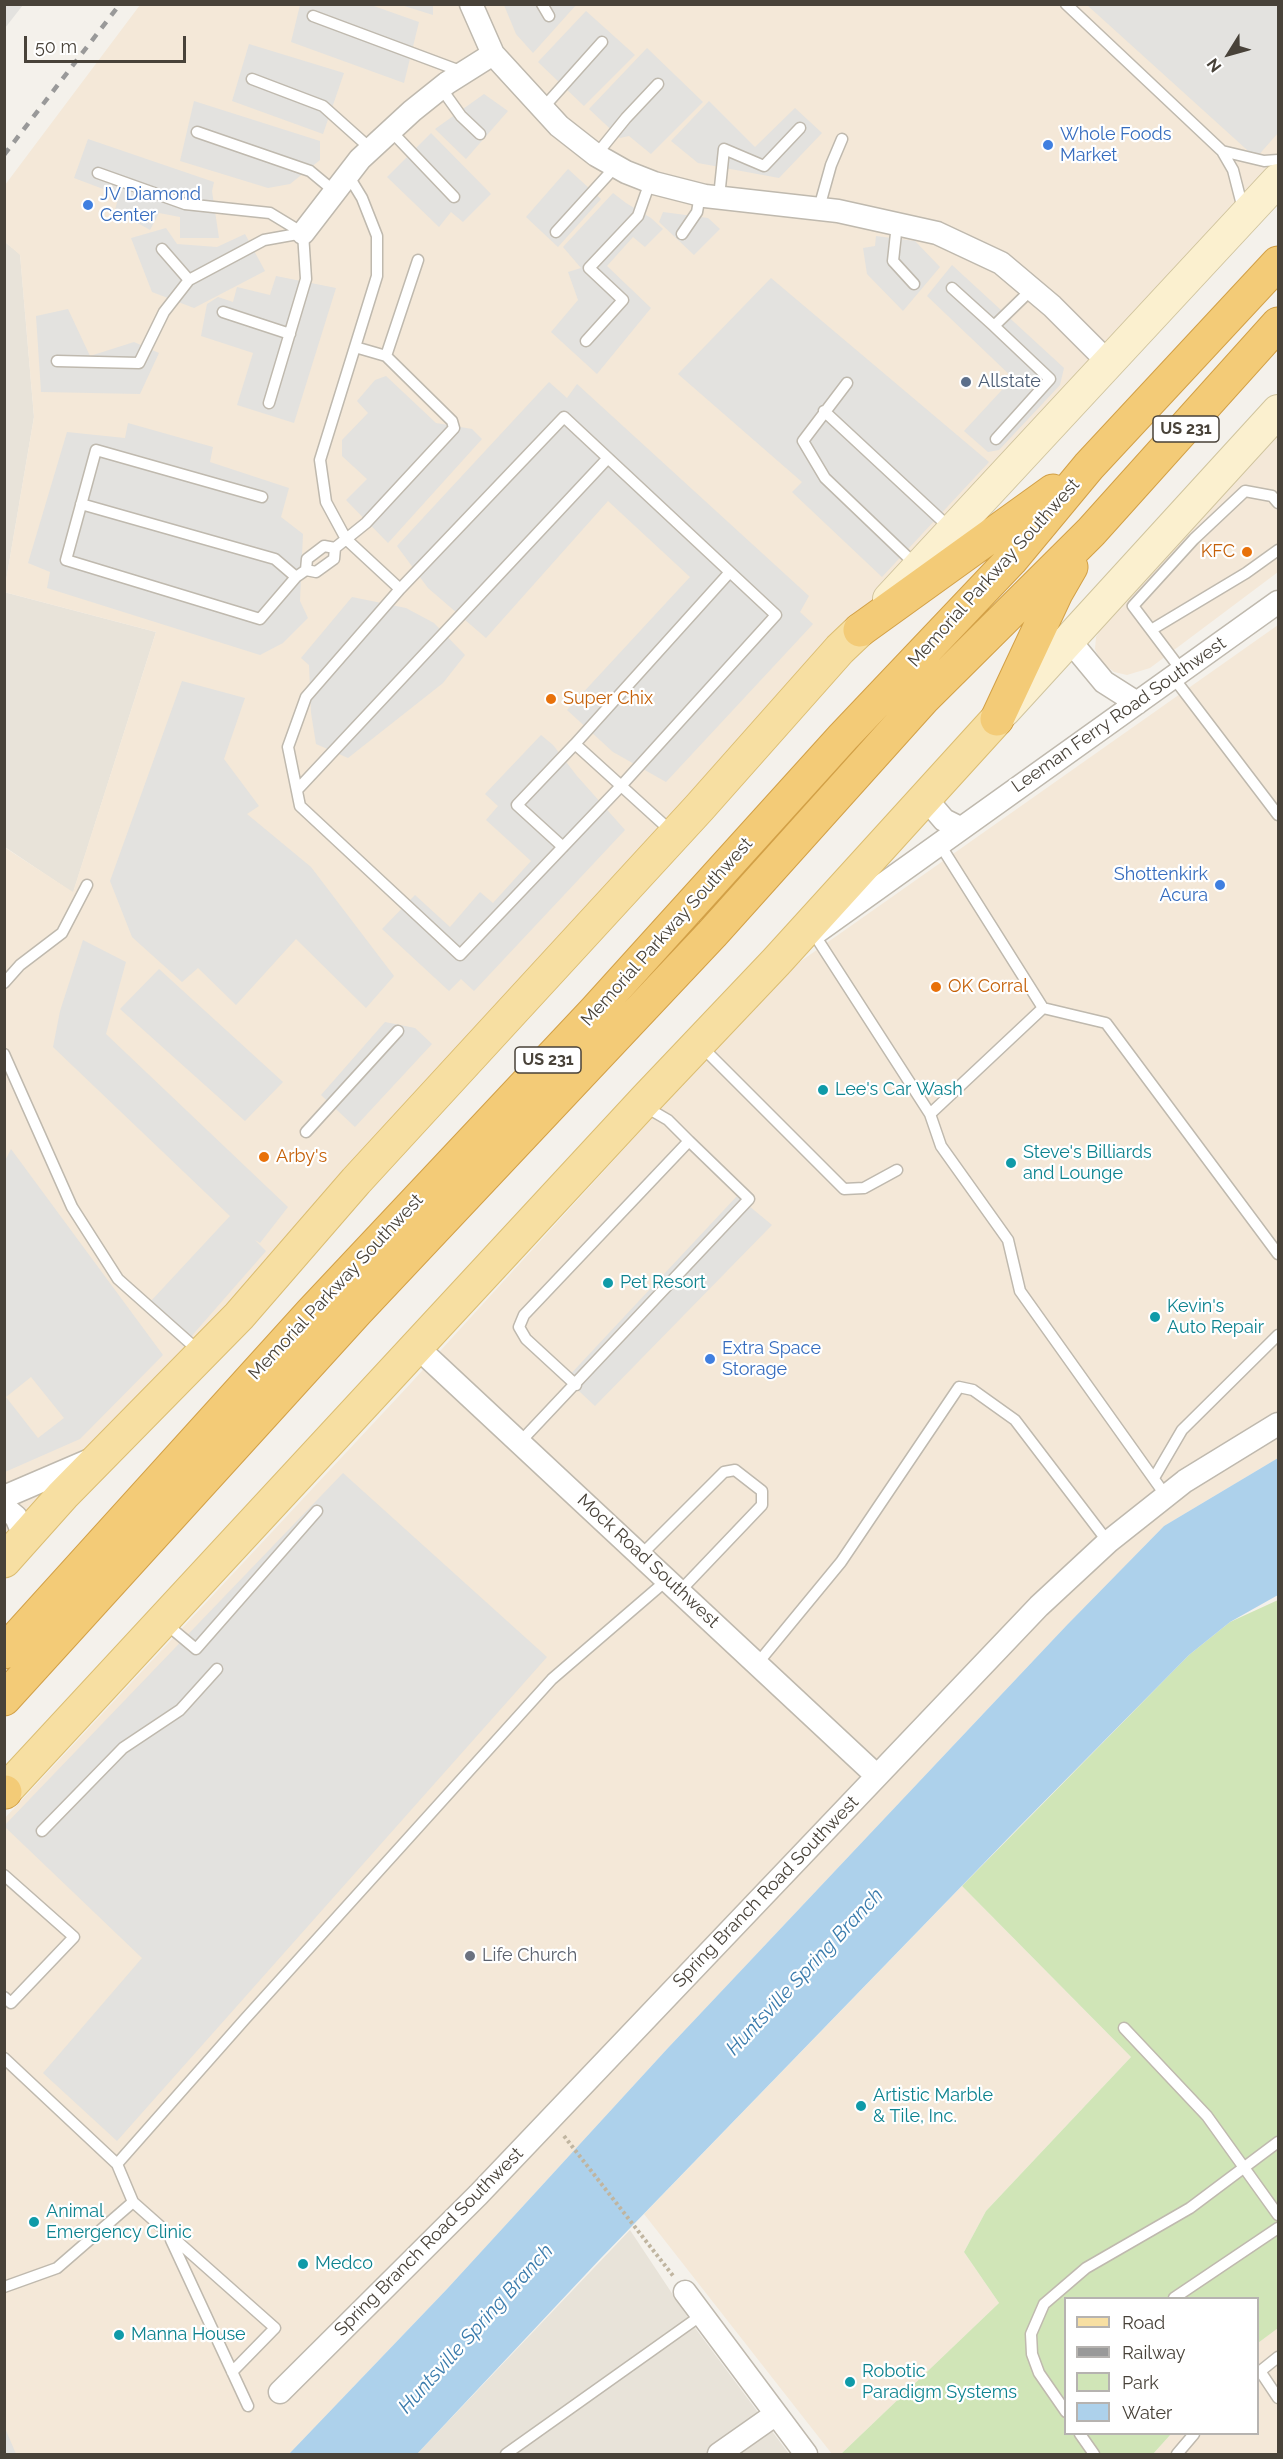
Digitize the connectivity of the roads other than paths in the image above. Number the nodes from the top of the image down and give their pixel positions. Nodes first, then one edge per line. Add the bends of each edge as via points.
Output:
1 (471, 4) edge
2 (542, 4) edge
3 (1066, 4) edge
4 (313, 16) dead end
5 (549, 16) dead end
6 (602, 42) dead end
7 (493, 54) junction
8 (464, 72) junction
9 (252, 79) dead end
10 (658, 84) dead end
11 (441, 88) junction
12 (543, 108) junction
13 (800, 128) dead end
14 (391, 131) junction
15 (197, 132) dead end
16 (480, 134) dead end
17 (842, 139) dead end
18 (371, 149) junction
19 (1222, 151) junction
20 (596, 154) junction
21 (1278, 160) edge
22 (616, 166) junction
23 (98, 173) dead end
24 (1278, 180) edge
25 (651, 182) junction
26 (341, 183) junction
27 (710, 196) junction
28 (454, 197) dead end
29 (819, 208) junction
30 (1244, 218) junction
31 (897, 224) junction
32 (555, 232) dead end
33 (303, 233) junction
34 (682, 234) dead end
35 (162, 249) dead end
36 (418, 260) dead end
37 (1278, 263) edge
38 (189, 280) junction
39 (914, 284) dead end
40 (952, 288) dead end
41 (1032, 289) junction
42 (223, 312) dead end
43 (1278, 324) edge
44 (994, 326) junction
45 (290, 334) junction
46 (586, 341) dead end
47 (355, 347) junction
48 (386, 356) junction
49 (57, 361) dead end
50 (1108, 362) junction
51 (847, 382) dead end
52 (268, 404) dead end
53 (824, 411) junction
54 (1278, 411) edge
55 (996, 439) dead end
56 (608, 458) junction
57 (1089, 466) junction
58 (1233, 483) junction
59 (262, 497) dead end
60 (1278, 503) edge
61 (81, 504) junction
62 (952, 531) junction
63 (1091, 532) junction
64 (346, 539) junction
65 (335, 548) junction
66 (1278, 550) edge
67 (919, 567) junction
68 (306, 570) junction
69 (730, 572) junction
70 (296, 577) junction
71 (400, 589) junction
72 (1124, 598) junction
73 (1278, 602) edge
74 (860, 630) junction
75 (1151, 630) junction
76 (1070, 641) junction
77 (1178, 674) junction
78 (1137, 703) junction
79 (997, 719) junction
80 (575, 744) junction
81 (621, 786) junction
82 (297, 790) junction
83 (926, 799) junction
84 (1278, 815) edge
85 (960, 828) junction
86 (674, 835) junction
87 (939, 843) junction
88 (563, 847) junction
89 (87, 885) dead end
90 (814, 934) junction
91 (776, 962) junction
92 (4, 983) edge
93 (1043, 1008) junction
94 (398, 1031) dead end
95 (698, 1044) junction
96 (4, 1054) edge
97 (641, 1105) junction
98 (930, 1114) junction
99 (306, 1132) dead end
100 (689, 1141) junction
101 (897, 1170) dead end
102 (1278, 1254) edge
103 (1278, 1335) edge
104 (417, 1347) junction
105 (202, 1354) junction
106 (576, 1385) junction
107 (1278, 1424) edge
108 (521, 1441) junction
109 (105, 1453) junction
110 (1160, 1487) junction
111 (4, 1497) edge
112 (4, 1508) edge
113 (317, 1511) dead end
114 (1108, 1542) junction
115 (15, 1550) edge
116 (641, 1555) junction
117 (674, 1586) junction
118 (163, 1621) junction
119 (4, 1652) edge
120 (757, 1664) junction
121 (218, 1669) dead end
122 (4, 1700) edge
123 (877, 1776) junction
124 (5, 1792) edge
125 (42, 1831) dead end
126 (4, 1875) edge
127 (4, 1997) edge
128 (1124, 2028) dead end
129 (4, 2058) edge
130 (1278, 2142) edge
131 (117, 2164) junction
132 (1246, 2167) junction
133 (133, 2202) junction
134 (1278, 2215) edge
135 (1278, 2228) edge
136 (168, 2235) junction
137 (4, 2287) edge
138 (685, 2292) road end
139 (1175, 2297) edge
140 (703, 2314) junction
141 (1278, 2357) edge
142 (232, 2372) junction
143 (1259, 2372) edge
144 (280, 2392) dead end
145 (1278, 2398) edge
146 (248, 2406) dead end
147 (1064, 2410) edge
148 (776, 2414) junction
149 (1081, 2435) edge
150 (1192, 2435) edge
151 (506, 2454) edge
152 (719, 2454) edge
153 (806, 2454) edge
154 (1094, 2454) edge
155 (1177, 2454) edge

1 - 7 street
2 - 5 lane
3 - 19 lane
4 - 8 lane
6 - 12 lane
7 - 8 street
7 - 12 street
8 - 11 street
9 - 18 lane via 323,106
10 - 20 lane
11 - 14 street
11 - 16 lane
12 - 20 street via 559,126
13 - 27 lane via 764,166 724,148
14 - 18 street
14 - 28 lane
15 - 26 lane
17 - 29 lane
18 - 26 street
19 - 21 lane via 1264,161
19 - 30 lane via 1240,190
20 - 22 street
22 - 25 street
22 - 32 lane
23 - 33 lane via 185,204 270,213
24 - 30 main road
25 - 27 street
25 - 46 lane via 638,216 589,268 623,300
26 - 33 street
26 - 47 lane via 362,198 377,236 377,276
27 - 29 street
27 - 34 lane
29 - 31 street
30 - 50 main road
31 - 39 lane via 893,261
31 - 41 street via 937,233 1001,263
33 - 38 lane via 264,240
33 - 45 lane via 306,279
35 - 38 lane
36 - 48 lane
37 - 57 highway, Memorial Parkway Southwest / US 231
38 - 49 lane via 164,312 139,363
40 - 44 lane
41 - 44 lane
41 - 50 street
42 - 45 lane
43 - 63 highway, Memorial Parkway Southwest / US 231
44 - 55 lane via 1050,379
45 - 52 lane
47 - 48 lane
47 - 64 lane via 320,460 326,502
48 - 64 lane via 452,421 453,428 366,523
50 - 62 main road
51 - 53 lane
53 - 62 lane
53 - 67 lane via 803,441 813,461 825,478
54 - 58 main road
56 - 69 lane
56 - 71 lane via 564,417
56 - 82 lane
57 - 74 highway
57 - 119 highway, Memorial Parkway Southwest / US 231 via 1011,560 311,1313
58 - 60 lane via 1272,496
58 - 72 main road
59 - 61 lane via 96,450
61 - 70 lane via 275,559
61 - 70 lane via 66,560 260,619
62 - 67 main road
63 - 79 highway via 1056,593
63 - 122 highway, Memorial Parkway Southwest / US 231 via 924,698 712,934 357,1311
64 - 65 lane
64 - 71 lane
65 - 68 lane via 324,546 308,559
65 - 68 lane via 334,559 316,572
66 - 75 lane
67 - 74 main road
68 - 70 lane
69 - 80 lane
69 - 81 lane via 776,615
71 - 82 lane via 306,697 288,747
72 - 75 lane
72 - 76 main road
73 - 77 street, Leeman Ferry Road Southwest
74 - 86 main road
75 - 77 lane
76 - 78 street via 1104,682
76 - 79 main road
77 - 78 street, Leeman Ferry Road Southwest
77 - 84 lane
78 - 85 street, Leeman Ferry Road Southwest
79 - 83 main road
80 - 81 lane
80 - 88 lane via 517,805
81 - 86 lane
81 - 88 lane
82 - 88 lane via 300,806 460,955
83 - 85 street via 944,820
83 - 91 main road
85 - 87 street, Leeman Ferry Road Southwest
86 - 105 main road
87 - 90 street, Leeman Ferry Road Southwest
87 - 93 lane
89 - 92 lane via 62,933 20,965
90 - 91 street, Leeman Ferry Road Southwest
90 - 98 lane
91 - 95 main road
93 - 98 lane
93 - 102 lane via 1106,1023
94 - 99 lane
95 - 97 main road
95 - 101 lane via 844,1189 864,1188
96 - 105 lane via 72,1207 118,1279
97 - 100 lane via 668,1120
97 - 104 main road
98 - 110 lane via 940,1146 1008,1240 1020,1291
100 - 106 lane via 524,1315 519,1328 525,1339
100 - 106 lane via 749,1199
103 - 110 lane via 1182,1430
104 - 108 street, Mock Road Southwest
104 - 118 main road
105 - 109 main road
106 - 108 lane
107 - 110 street, Spring Branch Road Southwest via 1185,1481
108 - 116 street, Mock Road Southwest
109 - 111 street
109 - 115 main road
110 - 114 street, Spring Branch Road Southwest
112 - 115 street via 16,1517
113 - 118 lane via 196,1650
114 - 120 lane via 1015,1420 973,1390 959,1387 841,1562
114 - 123 street, Spring Branch Road Southwest via 1039,1606
116 - 117 street, Mock Road Southwest
116 - 117 lane via 724,1472 735,1470 762,1491 762,1505
117 - 120 street, Mock Road Southwest
117 - 131 lane via 552,1679
118 - 124 main road
120 - 123 street, Mock Road Southwest
121 - 125 lane via 180,1710 123,1748
123 - 144 street, Spring Branch Road Southwest via 478,2195
126 - 127 lane via 74,1937 11,2003
128 - 132 lane via 1208,2116
129 - 131 lane
130 - 132 lane
131 - 133 lane
132 - 134 lane
132 - 147 lane via 1191,2208 1086,2268 1044,2304 1031,2334 1032,2354 1039,2373
133 - 136 lane
133 - 137 lane via 57,2268
135 - 139 lane
136 - 142 lane
136 - 142 lane via 275,2328
138 - 140 street
140 - 148 street
140 - 151 lane
141 - 143 lane
142 - 146 lane
143 - 145 lane
148 - 152 street
148 - 153 street
149 - 154 lane
150 - 155 lane

